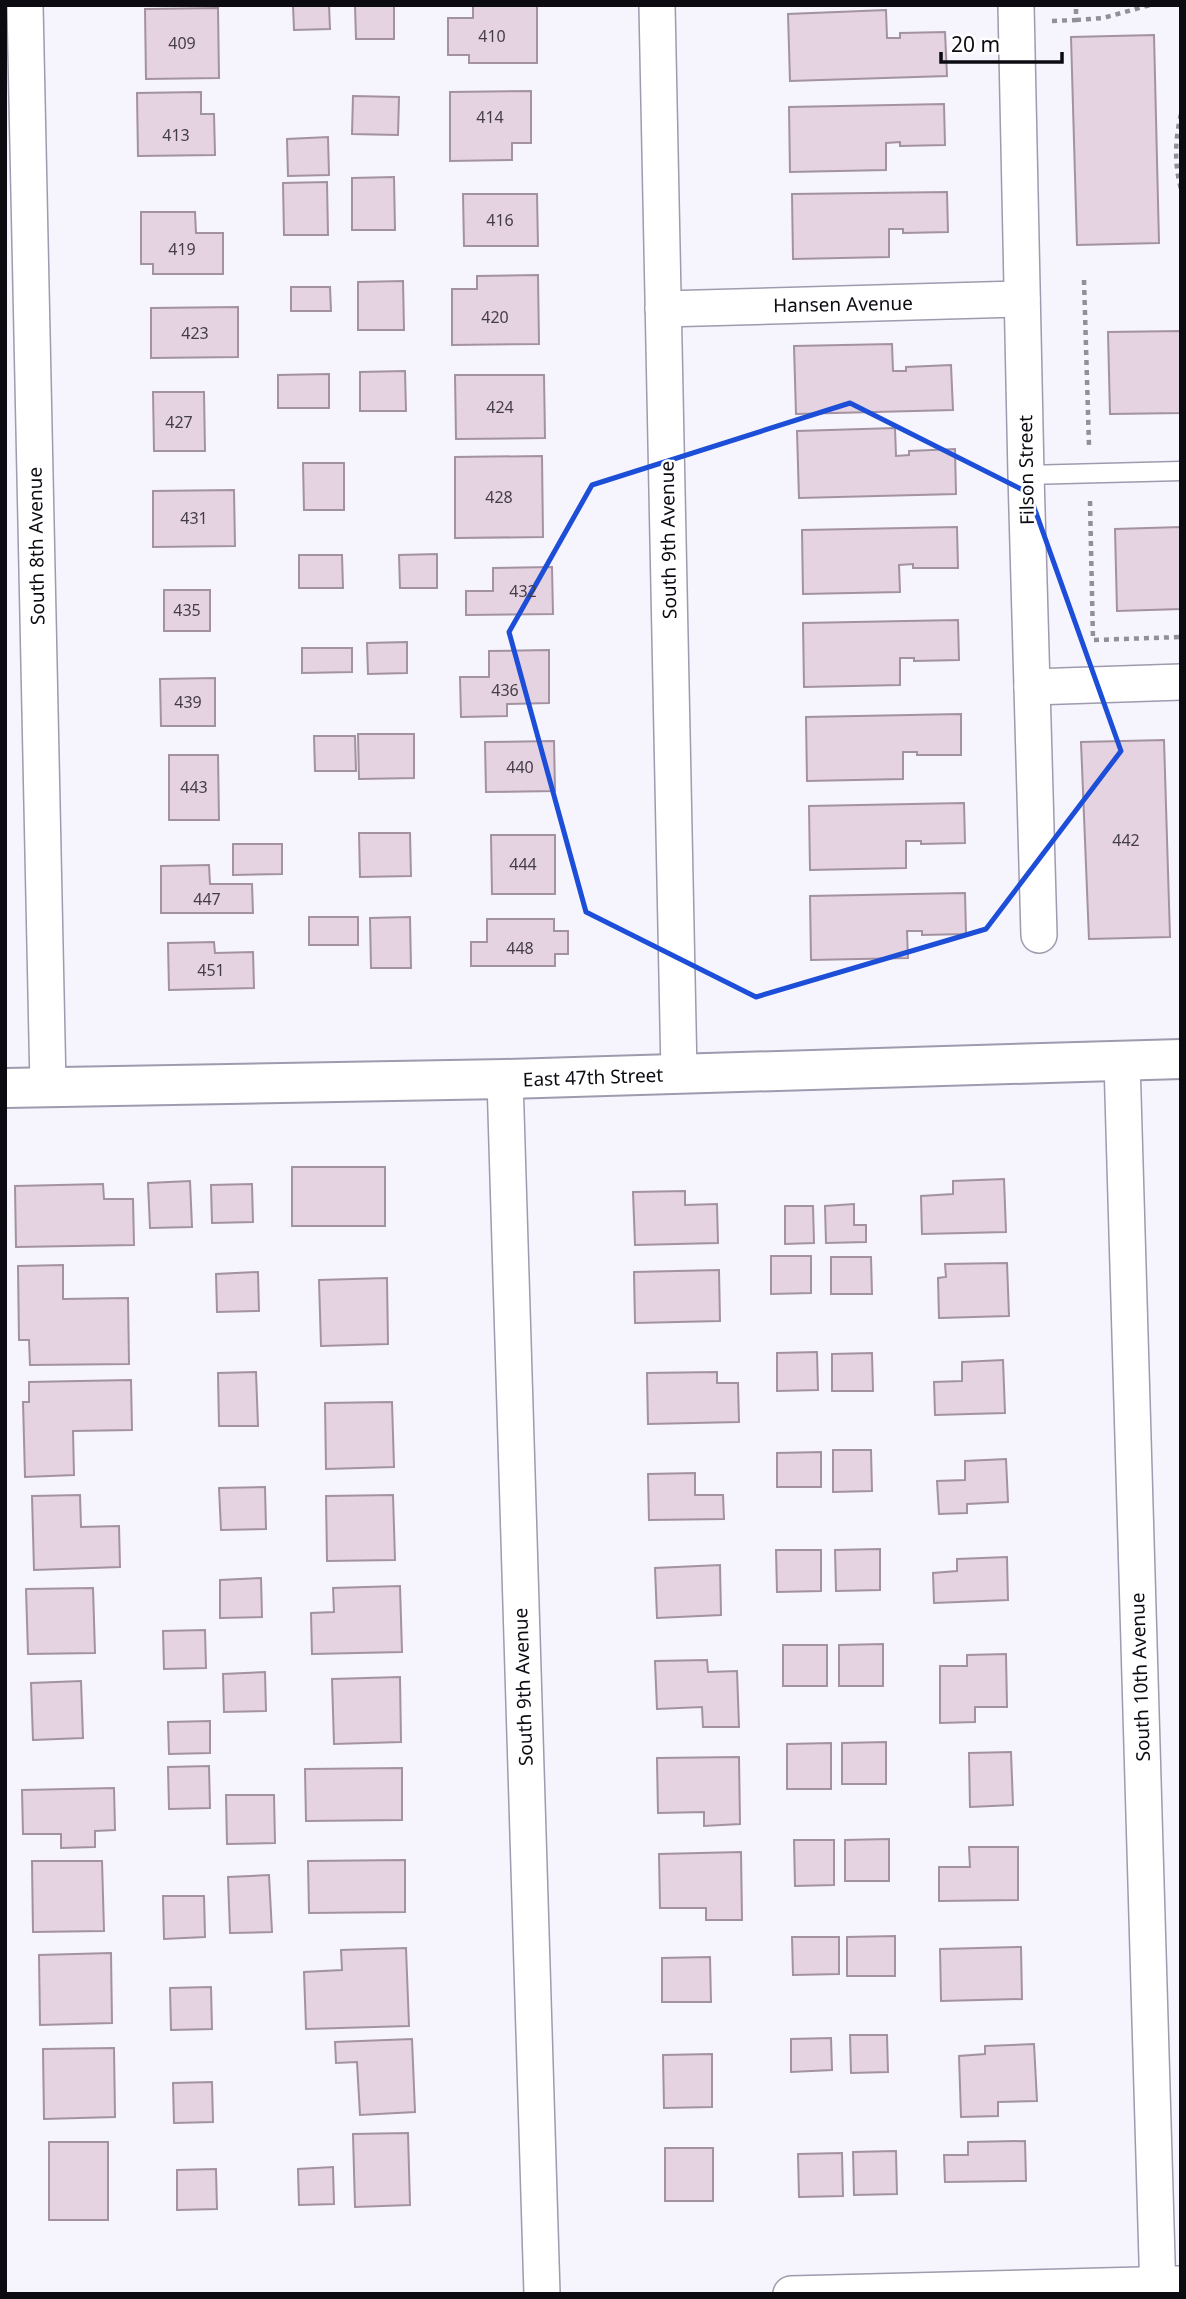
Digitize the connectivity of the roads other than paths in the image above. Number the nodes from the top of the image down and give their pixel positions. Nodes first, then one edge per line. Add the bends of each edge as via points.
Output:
1 (25, 5) edge
2 (657, 5) edge
3 (1016, 5) edge
4 (1022, 299) junction
5 (663, 309) junction
6 (1181, 471) edge
7 (1026, 475) junction
8 (1181, 682) edge
9 (1032, 687) junction
10 (1039, 935) dead end
11 (1181, 1059) edge
12 (1122, 1061) junction
13 (679, 1074) junction
14 (505, 1079) junction
15 (48, 1087) junction
16 (5, 1088) edge
17 (1165, 2288) edge
18 (542, 2294) edge
19 (791, 2294) edge

1 - 15 street, South 8th Avenue
2 - 5 street, South 9th Avenue
3 - 4 street, Filson Street
4 - 5 street, Hansen Avenue
4 - 7 street, Filson Street
5 - 13 street, South 9th Avenue
6 - 7 lane
7 - 9 street, Filson Street
8 - 9 street
9 - 10 street, Filson Street
11 - 12 main road, East 47th Street
12 - 13 main road, East 47th Street
12 - 17 street, South 10th Avenue
13 - 14 main road, East 47th Street
14 - 15 main road, East 47th Street
14 - 18 street, South 9th Avenue
15 - 16 main road, East 47th Street
17 - 19 street

